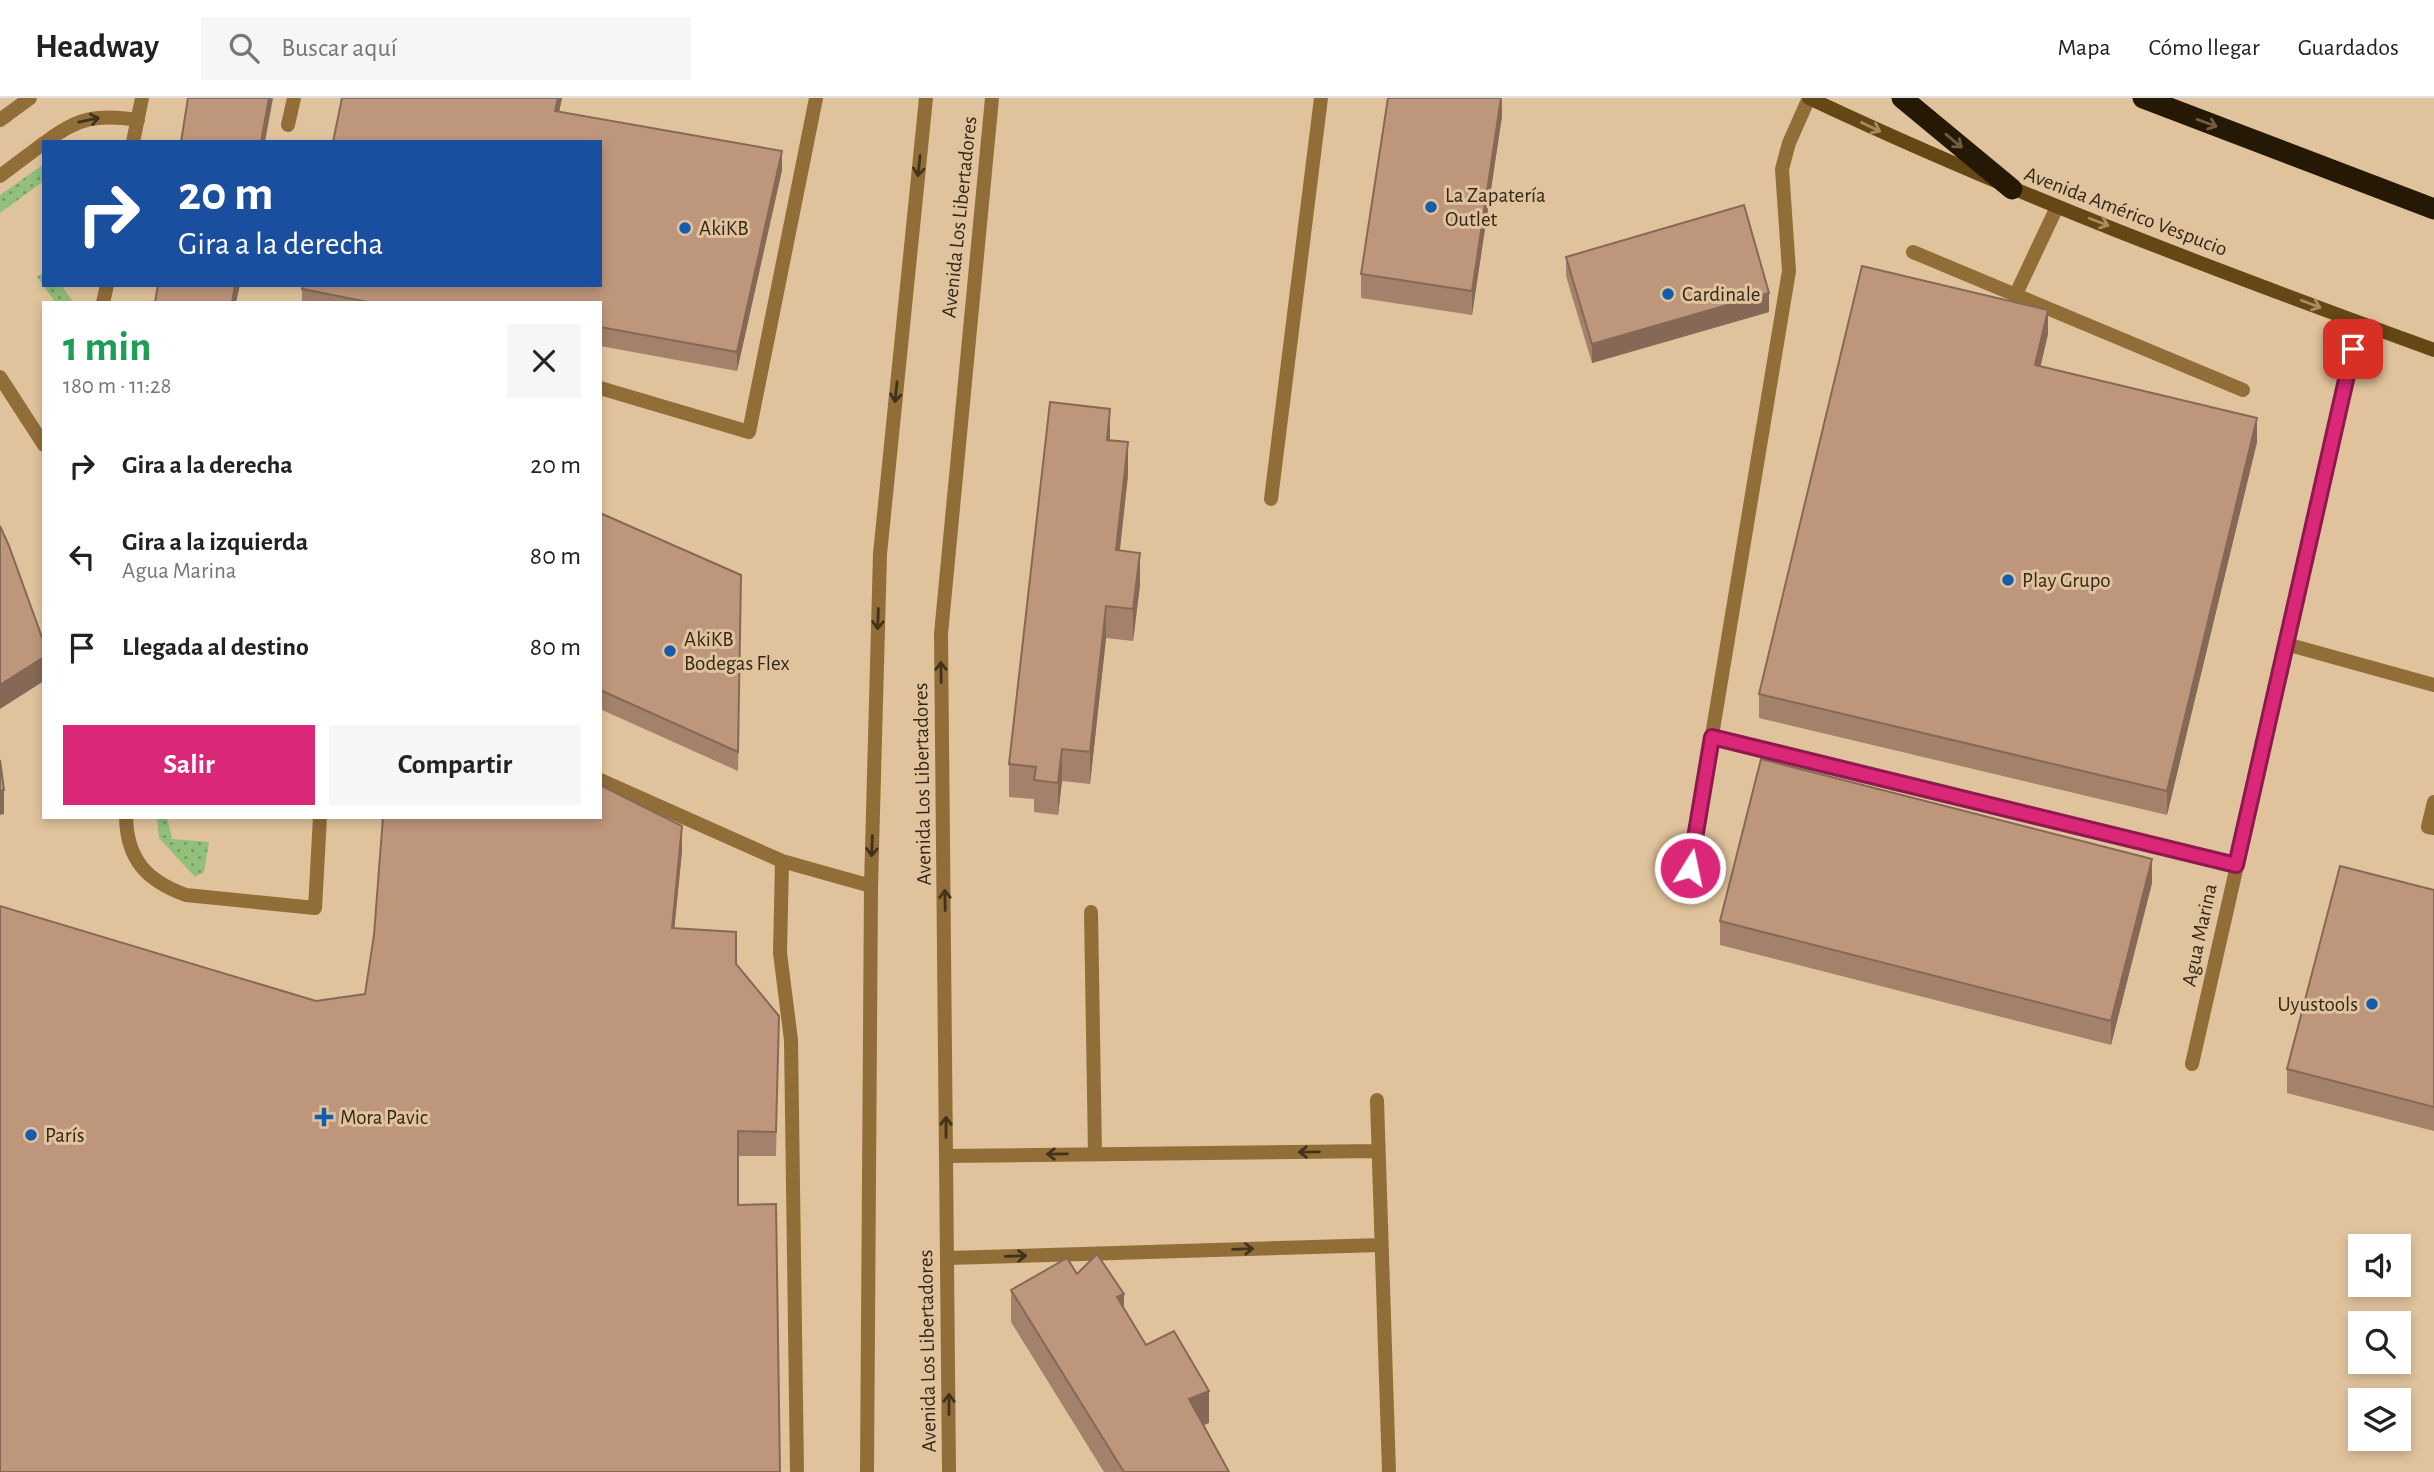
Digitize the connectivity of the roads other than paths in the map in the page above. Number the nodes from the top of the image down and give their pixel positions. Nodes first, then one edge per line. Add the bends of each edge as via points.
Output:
1 (30, 98) edge
2 (142, 98) edge
3 (294, 98) edge
4 (816, 98) edge
5 (926, 98) edge
6 (992, 98) edge
7 (1321, 98) edge
8 (1809, 98) edge
9 (1902, 98) edge
10 (2143, 98) edge
11 (0, 120) edge
12 (138, 120) junction
13 (288, 125) dead end
14 (49, 140) edge
15 (133, 140) edge
16 (42, 145) edge
17 (0, 176) edge
18 (2012, 189) junction
19 (2057, 206) junction
20 (2434, 209) edge
21 (1913, 252) dead end
22 (2015, 296) junction
23 (2360, 323) junction
24 (2434, 350) edge
25 (0, 377) edge
26 (602, 389) edge
27 (2243, 390) dead end
28 (42, 442) edge
29 (1270, 499) dead end
30 (2287, 644) junction
31 (2434, 685) edge
32 (1712, 737) junction
33 (602, 780) edge
34 (2434, 802) edge
35 (126, 819) edge
36 (320, 819) edge
37 (2434, 828) edge
38 (782, 861) junction
39 (2236, 865) junction
40 (1690, 868) dead end
41 (871, 886) junction
42 (1091, 912) dead end
43 (2192, 1064) dead end
44 (1377, 1100) dead end
45 (1378, 1151) junction
46 (1095, 1154) junction
47 (946, 1156) junction
48 (1381, 1245) junction
49 (947, 1258) junction
50 (797, 1472) edge
51 (866, 1472) edge
52 (949, 1472) edge
53 (1389, 1472) edge

1 - 11 street
2 - 12 street
3 - 13 street
4 - 26 street via 749,432
5 -> 41 street, Avenida Los Libertadores via 880,554
47 -> 6 street, Avenida Los Libertadores via 941,634
7 - 29 street
8 -> 18 main road, Avenida Américo Vespucio
8 - 32 street via 1782,169 1790,271
9 -> 18 highway
10 -> 20 highway
14 -> 12 street via 66,126 89,117
12 - 15 street
16 - 17 street
18 - 19 main road, Avenida Américo Vespucio
19 - 22 street
19 -> 23 main road, Avenida Américo Vespucio
21 - 22 street
22 - 27 street
23 - 24 main road, Avenida Américo Vespucio
23 - 30 street, Agua Marina
25 - 28 street
30 - 31 street
30 - 39 street, Agua Marina
32 - 39 street
32 - 40 street
33 - 38 street
34 - 37 street via 2428,827
35 - 36 street via 129,842 141,868 174,891 315,908
38 - 41 street
38 - 50 street via 780,953 791,1041
39 - 43 street, Agua Marina
41 - 51 street, Avenida Los Libertadores
42 - 46 street
44 - 45 street
45 -> 46 street
45 - 48 street
46 -> 47 street
47 - 49 street, Avenida Los Libertadores
49 -> 48 street
48 - 53 street
52 -> 49 street, Avenida Los Libertadores

